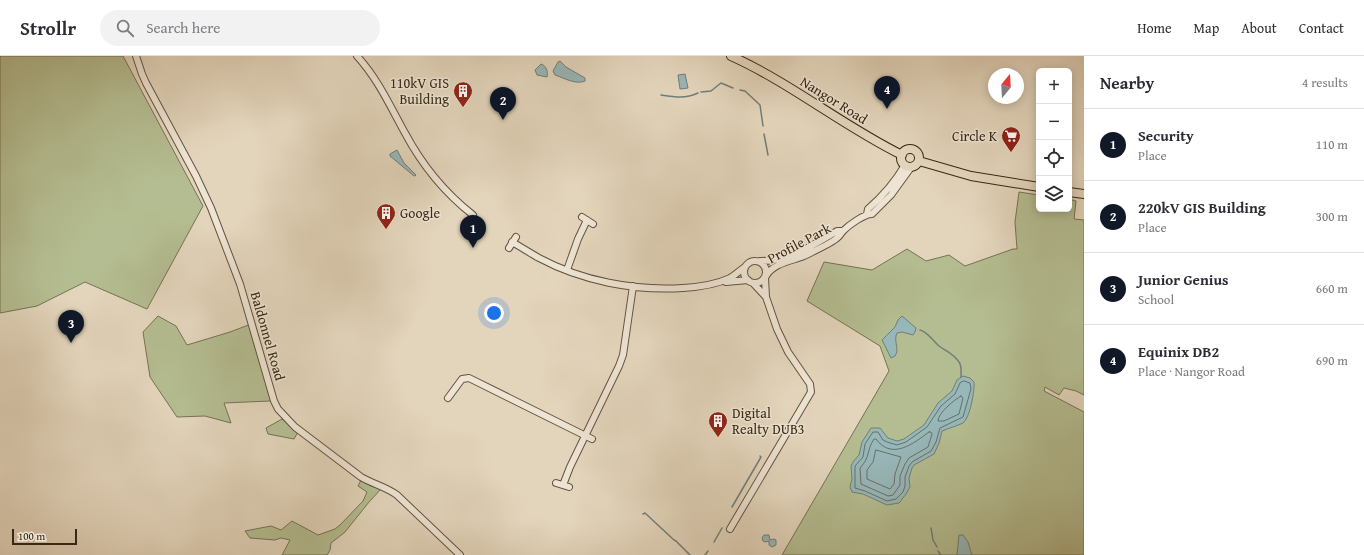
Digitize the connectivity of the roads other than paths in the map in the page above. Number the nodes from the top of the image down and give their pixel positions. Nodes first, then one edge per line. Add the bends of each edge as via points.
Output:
1 (136, 56) edge
2 (357, 56) edge
3 (731, 56) edge
4 (902, 155) junction
5 (912, 164) junction
6 (1036, 187) edge
7 (1072, 192) edge
8 (1084, 194) edge
9 (473, 215) dead end
10 (587, 220) dead end
11 (843, 231) junction
12 (508, 248) dead end
13 (760, 261) junction
14 (745, 267) junction
15 (567, 270) junction
16 (766, 277) junction
17 (721, 282) junction
18 (750, 282) junction
19 (633, 286) junction
20 (766, 297) junction
21 (448, 398) dead end
22 (585, 435) junction
23 (592, 439) dead end
24 (556, 483) dead end
25 (730, 529) dead end
26 (460, 555) edge

1 - 26 street, Baldonnel Road via 142,74 211,208 240,284 278,409 295,427 360,477 397,495
2 - 9 street via 380,86 424,164 443,187
3 - 4 main road, Nangor Road via 762,71
4 - 5 main road via 902,160
4 - 5 main road via 908,149 914,149 919,158
5 - 6 main road
5 - 11 street, Profile Park via 881,206
7 - 8 main road
10 - 15 street
11 - 13 street, Profile Park via 837,231 803,251 779,260
11 - 16 street, Profile Park via 838,238 804,256 773,268
12 - 15 street via 514,240 539,258
13 - 14 street via 750,261
13 - 16 street via 765,266
14 - 17 street
14 - 18 street via 744,274
15 - 19 street via 610,283
16 - 18 street via 760,282
16 - 20 street
17 - 18 street
17 - 19 street via 698,287 667,289
18 - 20 street
19 - 22 street via 623,355
20 - 25 street via 777,329 788,352 810,384 811,392
21 - 22 street via 462,379 469,378
22 - 23 street
22 - 24 street via 566,486

